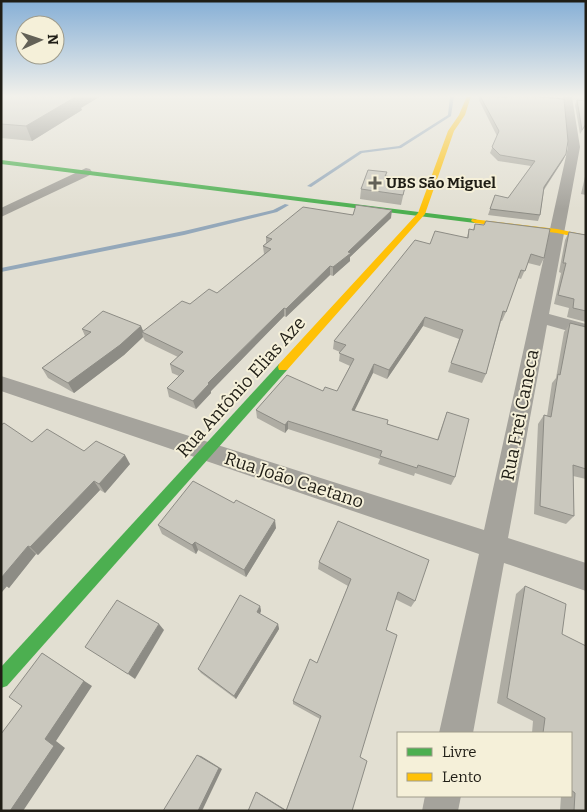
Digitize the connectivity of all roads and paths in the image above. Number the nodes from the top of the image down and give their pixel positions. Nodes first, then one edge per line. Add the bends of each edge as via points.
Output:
1 (450, 134) edge
2 (572, 134) edge
3 (1, 162) edge
4 (86, 172) junction
5 (1, 213) edge
6 (421, 214) junction
7 (558, 231) junction
8 (586, 237) edge
9 (540, 317) junction
10 (586, 330) edge
11 (1, 383) edge
12 (207, 451) junction
13 (494, 547) junction
14 (586, 577) edge
15 (1, 680) edge
16 (456, 732) edge
17 (443, 797) edge
18 (440, 811) edge

1 - 6 street, Rua Antônio Elias Aze
2 - 7 street, Rua Frei Caneca via 574,147
3 - 4 street
4 - 5 street
4 - 6 street
6 - 7 street
6 - 12 street, Rua Antônio Elias Aze
7 - 8 street
7 - 9 street, Rua Frei Caneca
9 - 10 street
9 - 13 street, Rua Frei Caneca
11 - 12 street, Rua João Caetano
12 - 13 street, Rua João Caetano
12 - 15 street, Rua Antônio Elias Aze
13 - 14 street, Rua João Caetano
13 - 16 street, Rua Frei Caneca
17 - 18 street

